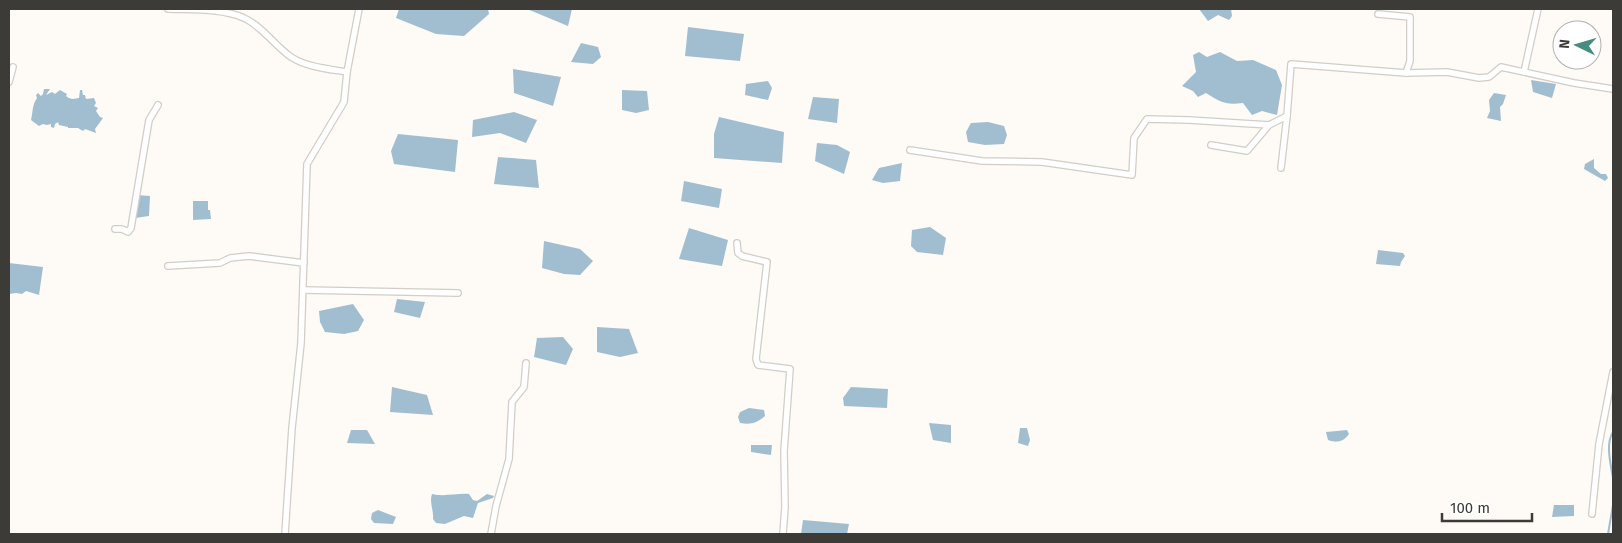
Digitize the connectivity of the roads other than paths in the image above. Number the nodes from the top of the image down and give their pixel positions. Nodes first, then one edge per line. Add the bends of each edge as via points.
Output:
1 (168, 9) edge
2 (359, 9) edge
3 (1538, 9) edge
4 (1378, 14) dead end
5 (13, 67) dead end
6 (347, 72) junction
7 (1524, 72) junction
8 (1406, 73) junction
9 (9, 82) edge
10 (1613, 89) edge
11 (158, 105) dead end
12 (1287, 116) junction
13 (1269, 125) junction
14 (1211, 145) dead end
15 (910, 150) dead end
16 (1281, 168) dead end
17 (115, 229) dead end
18 (737, 243) dead end
19 (304, 263) junction
20 (168, 266) dead end
21 (303, 290) junction
22 (458, 293) dead end
23 (526, 363) dead end
24 (1613, 372) edge
25 (1592, 514) dead end
26 (285, 534) edge
27 (491, 534) edge
28 (783, 534) edge

1 - 6 street via 244,18 262,29 293,58
2 - 6 street
3 - 7 street
4 - 8 street via 1410,17 1410,61
5 - 9 street
6 - 19 street via 344,102 307,164
7 - 8 street via 1501,67 1489,77 1479,78 1447,72
7 - 10 street
8 - 12 street via 1292,64
11 - 17 street via 149,120 131,228 128,232
12 - 13 street
12 - 16 street
13 - 14 street via 1247,151
13 - 15 street via 1147,120 1134,138 1132,175 1042,162 982,161
18 - 28 street via 738,253 742,256 767,262 756,359 758,365 790,369 784,451
19 - 20 street via 250,256 230,258 220,263
19 - 21 street
21 - 22 street
21 - 26 street
23 - 27 street via 524,387 512,402 509,459
24 - 25 street via 1599,444

